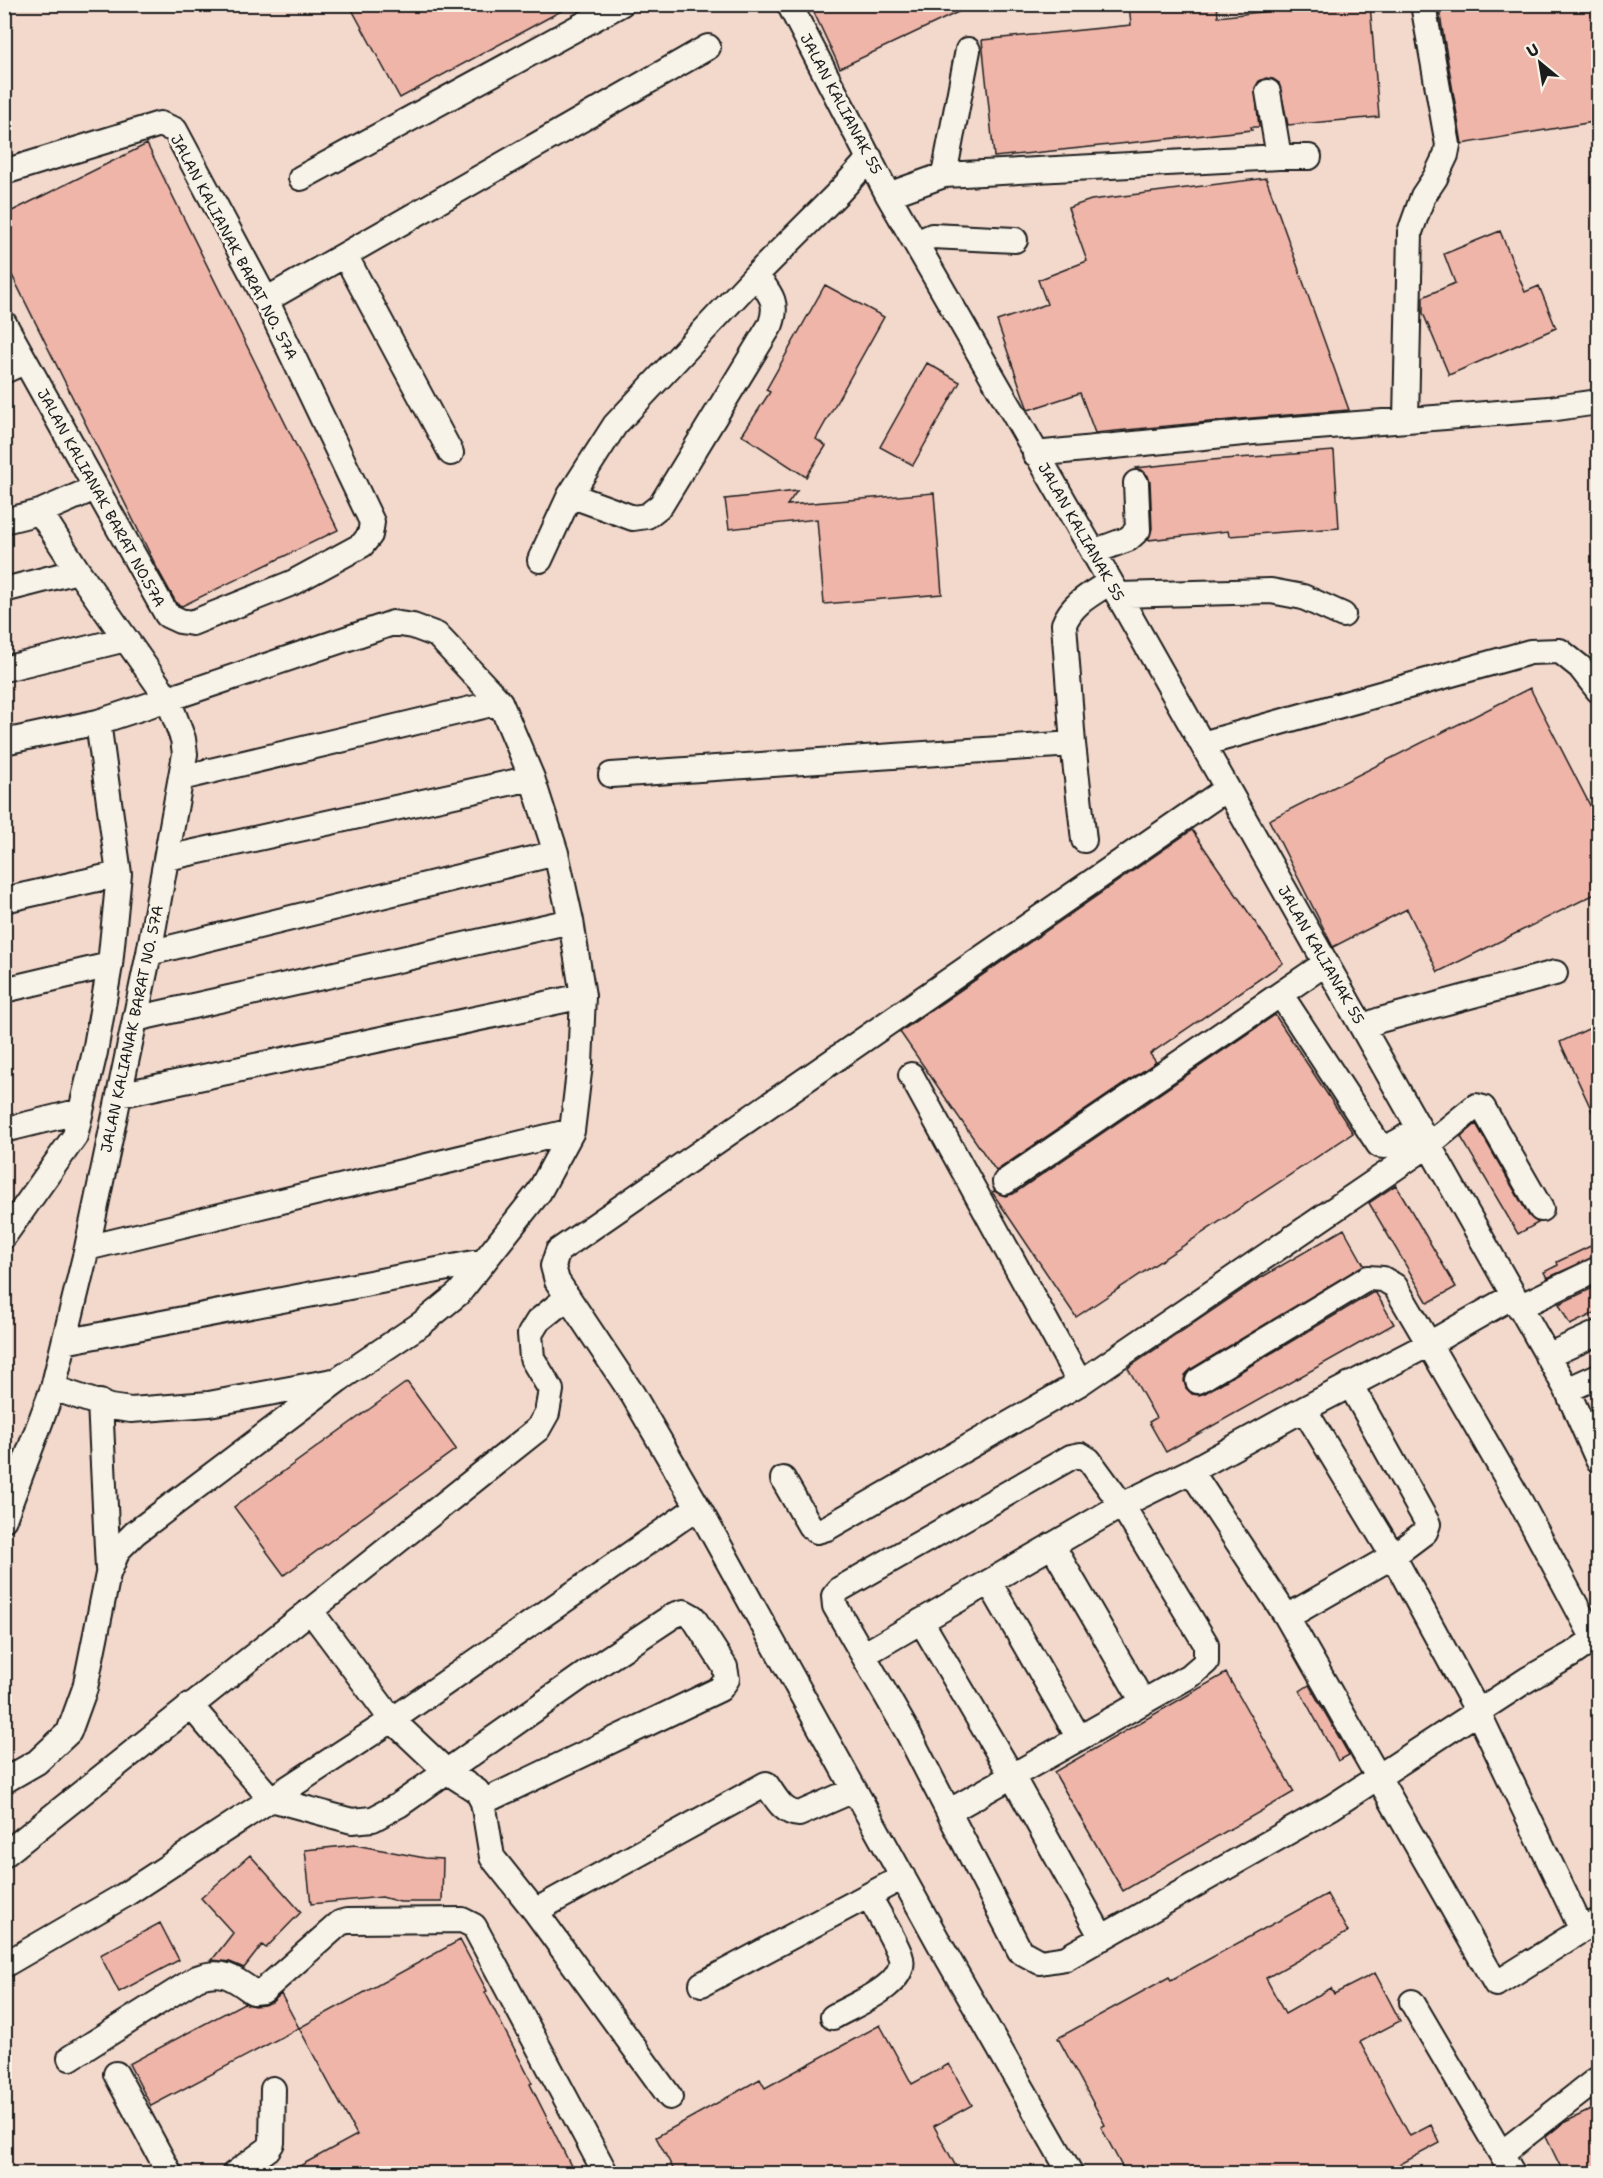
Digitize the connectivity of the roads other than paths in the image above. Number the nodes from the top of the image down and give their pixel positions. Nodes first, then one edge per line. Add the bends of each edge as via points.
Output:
1 (621, 4) edge
2 (789, 4) edge
3 (1423, 4) edge
4 (708, 47) dead end
5 (968, 50) dead end
6 (1268, 92) dead end
7 (1279, 157) junction
8 (1309, 157) dead end
9 (870, 158) junction
10 (4, 172) edge
11 (944, 176) junction
12 (301, 178) dead end
13 (888, 195) junction
14 (1015, 240) dead end
15 (916, 243) junction
16 (345, 255) junction
17 (756, 275) junction
18 (266, 300) junction
19 (4, 323) edge
20 (14, 367) edge
21 (1599, 402) edge
22 (1406, 420) junction
23 (451, 453) dead end
24 (1035, 454) junction
25 (1136, 483) dead end
26 (95, 488) junction
27 (570, 495) junction
28 (40, 512) junction
29 (4, 521) edge
30 (372, 522) joint
31 (1093, 552) junction
32 (540, 560) dead end
33 (78, 571) junction
34 (1114, 588) junction
35 (4, 590) edge
36 (1343, 615) dead end
37 (126, 639) junction
38 (4, 669) edge
39 (1599, 690) edge
40 (168, 699) junction
41 (500, 702) junction
42 (98, 722) junction
43 (4, 742) edge
44 (1073, 744) junction
45 (1202, 744) junction
46 (611, 775) dead end
47 (181, 778) junction
48 (532, 778) junction
49 (1226, 789) junction
50 (1084, 840) dead end
51 (556, 853) junction
52 (167, 858) junction
53 (119, 874) junction
54 (4, 900) edge
55 (571, 921) junction
56 (149, 953) junction
57 (1326, 963) junction
58 (110, 965) junction
59 (1555, 974) dead end
60 (4, 990) edge
61 (1281, 995) junction
62 (583, 996) junction
63 (135, 1019) junction
64 (1362, 1027) junction
65 (910, 1074) dead end
66 (119, 1095) junction
67 (81, 1112) junction
68 (4, 1130) edge
69 (572, 1131) junction
70 (1423, 1137) junction
71 (1005, 1182) dead end
72 (1541, 1209) dead end
73 (4, 1236) edge
74 (87, 1248) junction
75 (484, 1261) junction
76 (1599, 1269) edge
77 (568, 1297) junction
78 (1516, 1302) junction
79 (1599, 1333) edge
80 (64, 1342) junction
81 (1429, 1344) junction
82 (1547, 1356) junction
83 (1599, 1376) edge
84 (338, 1380) junction
85 (1198, 1381) dead end
86 (1080, 1383) junction
87 (1350, 1384) junction
88 (53, 1388) junction
89 (1567, 1390) junction
90 (100, 1402) junction
91 (1304, 1409) junction
92 (1599, 1460) edge
93 (1191, 1471) junction
94 (783, 1479) dead end
95 (1122, 1505) junction
96 (698, 1508) junction
97 (4, 1519) edge
98 (1052, 1545) junction
99 (1393, 1556) junction
100 (108, 1574) junction
101 (988, 1582) junction
102 (310, 1610) junction
103 (1287, 1617) junction
104 (921, 1621) junction
105 (1597, 1640) edge
106 (863, 1655) junction
107 (1143, 1702) junction
108 (190, 1706) junction
109 (1478, 1712) junction
110 (392, 1720) junction
111 (1079, 1738) junction
112 (446, 1771) junction
113 (1012, 1776) junction
114 (1377, 1778) junction
115 (4, 1781) edge
116 (855, 1790) junction
117 (271, 1799) junction
118 (483, 1802) junction
119 (950, 1811) junction
120 (4, 1855) edge
121 (903, 1877) junction
122 (869, 1896) junction
123 (535, 1911) junction
124 (1590, 1926) edge
125 (1102, 1938) junction
126 (8, 1956) edge
127 (702, 1984) dead end
128 (1412, 2002) dead end
129 (833, 2017) dead end
130 (70, 2058) dead end
131 (116, 2074) dead end
132 (1596, 2080) dead end
133 (273, 2089) dead end
134 (670, 2097) dead end
135 (1508, 2163) edge
136 (170, 2174) edge
137 (234, 2174) edge
138 (606, 2174) edge
139 (1071, 2174) edge

1 - 12 lane
2 - 9 lane, JALAN KALIANAK 55
3 - 22 lane via 1448,145 1410,232
4 - 16 lane
5 - 11 lane
6 - 7 lane
7 - 8 lane
7 - 11 lane
9 - 13 lane, JALAN KALIANAK 55
9 - 17 lane
10 - 18 lane, JALAN KALIANAK BARAT NO. 57A via 160,124 175,130
11 - 13 lane
13 - 15 lane, JALAN KALIANAK 55
14 - 15 lane via 932,236
15 - 24 lane, JALAN KALIANAK 55
16 - 18 lane
16 - 23 lane
17 - 27 lane via 615,425
17 - 27 lane via 774,301 771,324 660,505 647,516 633,518
18 - 30 lane, JALAN KALIANAK BARAT NO. 57A
19 - 20 lane
20 - 26 lane, JALAN KALIANAK BARAT NO.57A
21 - 22 lane, JALAN KALIANAK 55
22 - 24 lane, JALAN KALIANAK 55
24 - 31 lane, JALAN KALIANAK 55
25 - 31 lane via 1138,530 1128,539
26 - 28 lane
26 - 30 lane, JALAN KALIANAK BARAT NO.57A via 167,615 192,623 292,584 362,545 370,535
27 - 32 lane
28 - 29 lane
28 - 33 lane, JALAN KALIANAK BARAT NO. 57A
31 - 34 lane, JALAN KALIANAK 55
33 - 35 lane
33 - 37 lane, JALAN KALIANAK BARAT NO. 57A
34 - 36 lane via 1271,591 1303,597
34 - 44 lane via 1078,602 1064,624
34 - 45 lane, JALAN KALIANAK 55
37 - 38 lane
37 - 40 lane, JALAN KALIANAK BARAT NO. 57A
39 - 45 lane via 1560,651 1530,652
40 - 41 lane via 393,623 437,635
40 - 42 lane
40 - 47 lane, JALAN KALIANAK BARAT NO. 57A via 183,739
41 - 47 lane
41 - 48 lane
42 - 43 lane
42 - 53 lane
44 - 46 lane
44 - 50 lane
45 - 49 lane, JALAN KALIANAK 55
47 - 52 lane, JALAN KALIANAK BARAT NO. 57A
48 - 51 lane
48 - 52 lane
49 - 57 lane, JALAN KALIANAK 55
49 - 77 lane via 558,1251 553,1266
51 - 55 lane
51 - 56 lane
52 - 56 lane, JALAN KALIANAK BARAT NO. 57A
53 - 54 lane
53 - 58 lane
55 - 62 lane
55 - 63 lane
56 - 63 lane, JALAN KALIANAK BARAT NO. 57A
57 - 61 lane
57 - 64 lane, JALAN KALIANAK 55
58 - 60 lane
58 - 67 lane
59 - 64 lane
61 - 70 lane via 1379,1144 1384,1147
61 - 71 lane
62 - 66 lane
62 - 69 lane
63 - 66 lane, JALAN KALIANAK BARAT NO. 57A
64 - 70 lane, JALAN KALIANAK 55
65 - 86 lane
66 - 74 lane, JALAN KALIANAK BARAT NO. 57A
67 - 68 lane
67 - 73 lane via 75,1136
69 - 74 lane
69 - 75 lane via 539,1192
70 - 72 lane via 1447,1128 1480,1105
70 - 78 lane, JALAN KALIANAK 55
70 - 86 lane
74 - 80 lane, JALAN KALIANAK BARAT NO. 57A
75 - 80 lane
75 - 84 lane via 459,1293 421,1324
76 - 78 lane
77 - 96 lane via 633,1395
77 - 102 lane via 538,1321 530,1334 532,1358 551,1389 547,1413 538,1429
78 - 81 lane
78 - 82 lane, JALAN KALIANAK 55
79 - 82 lane
80 - 88 lane, JALAN KALIANAK BARAT NO. 57A
81 - 85 lane via 1395,1286 1383,1279 1368,1278
81 - 87 lane
81 - 105 lane
82 - 89 lane, JALAN KALIANAK 55
83 - 89 lane
84 - 90 lane via 209,1404 131,1410
84 - 100 lane via 135,1533 118,1550
86 - 94 lane via 827,1528 817,1531 810,1526
87 - 91 lane
87 - 99 lane via 1428,1524 1425,1533
88 - 90 lane
88 - 97 lane, JALAN KALIANAK BARAT NO. 57A
89 - 92 lane, JALAN KALIANAK 55
90 - 100 lane
91 - 93 lane
91 - 99 lane
93 - 95 lane
93 - 103 lane
95 - 98 lane
95 - 106 lane via 1089,1460 1081,1455 1071,1457 840,1589 834,1596 835,1606
95 - 107 lane via 1206,1644 1206,1662
96 - 110 lane
96 - 116 lane
98 - 101 lane
98 - 107 lane
99 - 103 lane
99 - 109 lane
100 - 115 lane via 85,1688 69,1732 37,1762
101 - 104 lane
101 - 111 lane
102 - 108 lane
102 - 110 lane
103 - 114 lane
104 - 106 lane
104 - 113 lane
105 - 109 lane
106 - 119 lane
107 - 111 lane
108 - 117 lane
108 - 120 lane
109 - 114 lane
109 - 124 lane
110 - 112 lane
110 - 117 lane
111 - 113 lane
112 - 117 lane via 373,1819 352,1821
112 - 118 lane via 477,1791
112 - 118 lane via 674,1615 684,1612 693,1617 725,1667 727,1679 720,1689
113 - 119 lane
113 - 125 lane
114 - 124 lane via 1496,1984
114 - 125 lane
116 - 121 lane
116 - 123 lane via 799,1814 783,1808 766,1784
117 - 126 lane via 123,1896
118 - 123 lane via 492,1857
119 - 125 lane via 1020,1951 1040,1962 1066,1958
121 - 122 lane
121 - 139 lane
122 - 127 lane
122 - 129 lane via 901,1957 900,1971 892,1983
123 - 134 lane
128 - 135 lane
130 - 138 lane via 204,1976 226,1975 253,1992 264,1991 347,1920 462,1920 474,1926
131 - 136 lane
132 - 135 lane
133 - 137 lane via 272,2143

